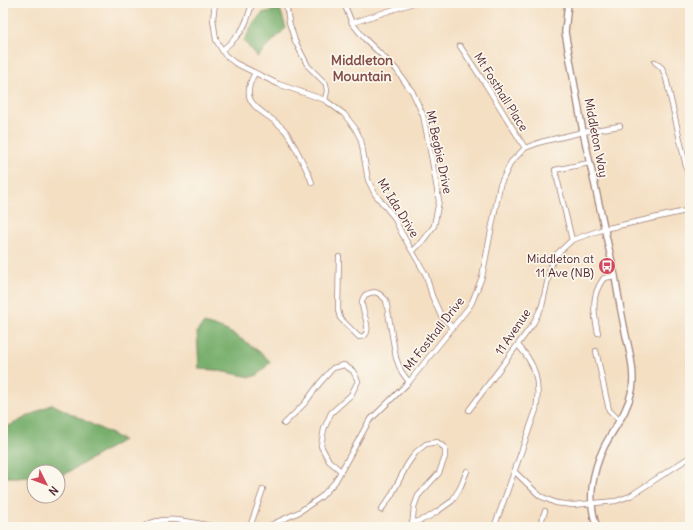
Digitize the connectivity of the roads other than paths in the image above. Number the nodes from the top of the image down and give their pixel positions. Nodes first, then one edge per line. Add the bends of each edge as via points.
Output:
1 (215, 3) edge
2 (252, 3) edge
3 (286, 3) edge
4 (345, 3) edge
5 (413, 3) edge
6 (568, 3) edge
7 (352, 23) junction
8 (460, 46) dead end
9 (222, 50) junction
10 (655, 62) dead end
11 (255, 73) junction
12 (325, 100) junction
13 (620, 126) dead end
14 (583, 132) junction
15 (525, 148) junction
16 (589, 162) junction
17 (312, 183) dead end
18 (690, 184) edge
19 (690, 210) edge
20 (604, 229) junction
21 (572, 240) junction
22 (413, 251) junction
23 (339, 257) dead end
24 (615, 276) junction
25 (453, 328) junction
26 (598, 333) dead end
27 (518, 346) junction
28 (596, 351) dead end
29 (409, 382) junction
30 (468, 410) dead end
31 (620, 421) junction
32 (284, 424) dead end
33 (690, 457) edge
34 (341, 471) junction
35 (467, 471) dead end
36 (515, 472) junction
37 (263, 489) dead end
38 (592, 503) junction
39 (380, 510) dead end
40 (545, 510) dead end
41 (412, 525) edge
42 (143, 527) edge
43 (216, 527) edge
44 (250, 527) edge
45 (264, 527) edge
46 (494, 527) edge
47 (539, 527) edge
48 (597, 527) edge

1 - 9 street, Mt Ida Drive via 213,19 216,40
2 - 9 street via 244,27
3 - 12 street via 295,41 308,66 326,84
4 - 7 street, Mt Begbie Drive
5 - 7 street
6 - 14 street, Middleton Way via 565,32
7 - 22 street, Mt Begbie Drive via 396,69 412,91 423,116 439,201 434,226
8 - 15 street, Mt Fosthall Place
9 - 11 street, Mt Ida Drive via 235,64
10 - 18 street via 662,68 666,78
11 - 12 street, Mt Ida Drive
11 - 17 street via 248,88 250,100 287,133
12 - 22 street, Mt Ida Drive via 344,114 355,128 361,140 368,180 375,194 394,217
13 - 14 street, Mt Fosthall Drive
14 - 15 street, Mt Fosthall Drive
14 - 16 street, Middleton Way
15 - 25 street, Mt Fosthall Drive via 511,162 500,185 482,277 472,302
16 - 20 street, Middleton Way
16 - 21 street via 556,170
19 - 20 street, 11 Avenue
20 - 21 street, 11 Avenue
20 - 24 street, Middleton Way
21 - 27 street, 11 Avenue via 551,265 542,306
22 - 25 street, Mt Ida Drive via 426,275 441,316
23 - 29 street via 340,318 359,337 363,337 367,334 368,328 362,301 365,295 372,292 386,300 396,358
24 - 26 street via 604,278 598,287 594,312
24 - 31 street, Middleton Way via 632,375 632,390
25 - 29 street, Mt Fosthall Drive
27 - 30 street, 11 Avenue
27 - 36 street via 528,358 534,372 538,400
28 - 31 street via 609,410
29 - 34 street, Mt Fosthall Drive via 369,421
31 - 38 street, Middleton Way via 596,465 592,483
32 - 34 street via 333,368 344,365 354,371 358,381 351,395 331,413 324,429 321,446 329,461
33 - 38 street via 630,496 616,501
34 - 45 street, Mt Fosthall Drive via 321,497 299,512
35 - 41 street via 452,501
36 - 38 street via 540,496 556,503
36 - 46 street
37 - 44 street
38 - 48 street, Middleton Way
39 - 41 street via 416,452 426,444 437,442 445,448 445,457 439,473 418,496
40 - 47 street
42 - 43 street via 155,521 174,520

